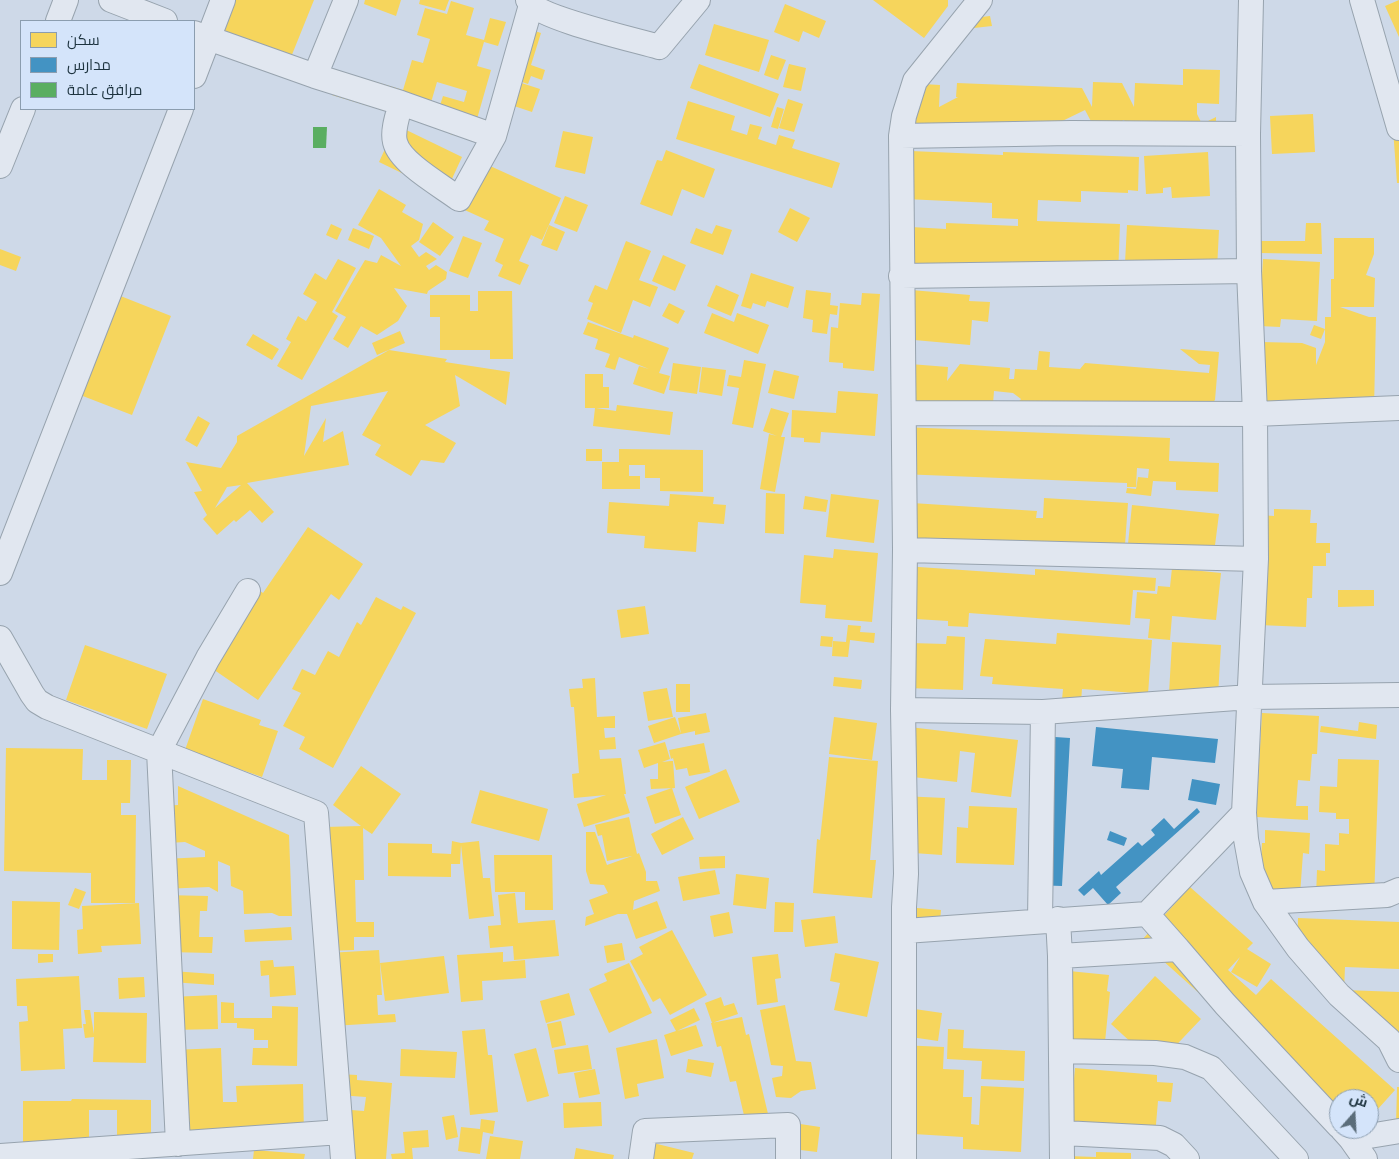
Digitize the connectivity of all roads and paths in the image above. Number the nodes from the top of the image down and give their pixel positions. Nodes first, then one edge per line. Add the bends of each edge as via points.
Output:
1 (66, 0) edge
2 (111, 0) edge
3 (224, 0) edge
4 (346, 0) edge
5 (698, 0) edge
6 (980, 0) edge
7 (1251, 0) edge
8 (1362, 0) edge
9 (529, 3) edge
10 (58, 20) edge
11 (162, 20) edge
12 (201, 36) edge
13 (195, 70) edge
14 (315, 76) junction
15 (401, 103) junction
16 (23, 110) edge
17 (181, 110) edge
18 (1399, 128) edge
19 (1248, 134) junction
20 (494, 136) junction
21 (900, 136) junction
22 (0, 166) edge
23 (1249, 271) junction
24 (901, 276) junction
25 (1399, 408) edge
26 (904, 413) junction
27 (1255, 414) junction
28 (905, 550) junction
29 (1256, 559) junction
30 (0, 573) edge
31 (248, 591) dead end
32 (0, 638) edge
33 (1399, 695) edge
34 (1250, 697) junction
35 (903, 710) junction
36 (1043, 712) junction
37 (159, 751) junction
38 (1244, 813) junction
39 (1399, 890) edge
40 (1265, 902) junction
41 (1147, 914) junction
42 (1049, 920) junction
43 (905, 931) junction
44 (1178, 949) junction
45 (1060, 956) junction
46 (1396, 1047) edge
47 (1062, 1051) junction
48 (1329, 1116) edge
49 (1399, 1130) edge
50 (1379, 1131) edge
51 (341, 1132) junction
52 (1063, 1133) junction
53 (1349, 1139) edge
54 (178, 1144) junction
55 (1399, 1149) edge
56 (0, 1156) edge
57 (342, 1159) edge
58 (641, 1159) edge
59 (788, 1159) edge
60 (904, 1159) edge
61 (1062, 1159) edge
62 (1187, 1159) edge
63 (1296, 1159) edge
64 (1365, 1159) edge

1 - 10 street
2 - 11 street
3 - 12 street
4 - 14 street
5 - 9 street via 660,47 590,28
6 - 21 street via 915,81
7 - 19 street
8 - 18 street
9 - 20 street
12 - 13 street
12 - 14 street
14 - 15 street
15 - 20 street
15 - 20 street via 394,141 399,153 460,199
16 - 22 street
17 - 30 street
19 - 21 street
19 - 23 street
21 - 24 street
23 - 24 street
23 - 27 street
24 - 26 street
25 - 27 street
26 - 27 street
26 - 28 street
27 - 29 street
28 - 29 street
28 - 35 street
29 - 34 street
31 - 37 street
32 - 37 street via 38,701
33 - 34 street
34 - 36 street
34 - 38 street
35 - 36 street
35 - 43 street
36 - 42 street
37 - 51 street via 316,813
37 - 54 street
38 - 40 street via 1252,872
38 - 41 street
39 - 40 street via 1387,895
40 - 46 street via 1298,948 1339,995
41 - 42 street
41 - 44 street
42 - 43 street
42 - 45 street
43 - 60 street
44 - 45 street
44 - 48 street
45 - 47 street
47 - 52 street
47 - 63 street via 1185,1057 1211,1068
49 - 50 street
49 - 55 street
51 - 54 street
51 - 57 street
52 - 61 street
52 - 62 street via 1160,1138 1174,1145
53 - 64 street
54 - 56 street
58 - 59 street via 645,1131 788,1125

